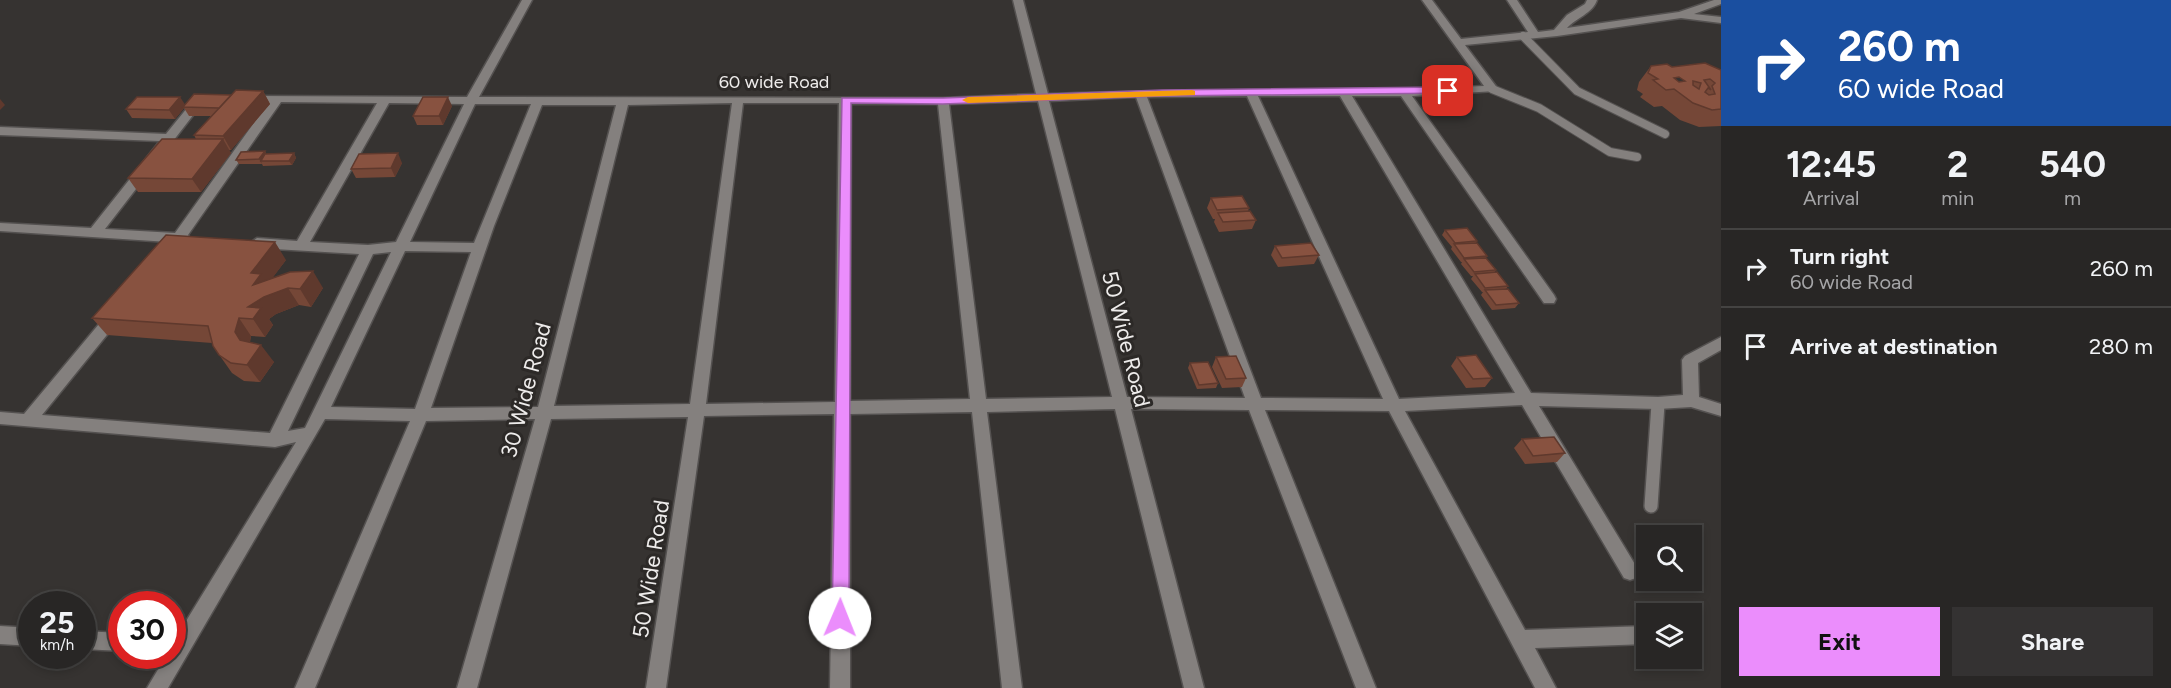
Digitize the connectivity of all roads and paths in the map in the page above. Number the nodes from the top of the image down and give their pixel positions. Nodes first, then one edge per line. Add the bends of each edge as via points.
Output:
1 (527, 0) edge
2 (1018, 0) edge
3 (1427, 0) edge
4 (1512, 0) edge
5 (1593, 0) edge
6 (1721, 1) edge
7 (1681, 15) junction
8 (1721, 20) edge
9 (1557, 33) junction
10 (1529, 35) junction
11 (1458, 42) junction
12 (1492, 89) junction
13 (1251, 93) junction
14 (1344, 93) junction
15 (1404, 93) junction
16 (1140, 94) junction
17 (206, 98) edge
18 (233, 98) edge
19 (1042, 98) junction
20 (277, 99) junction
21 (385, 99) junction
22 (472, 99) junction
23 (738, 99) junction
24 (845, 100) junction
25 (538, 101) junction
26 (943, 101) junction
27 (623, 102) junction
28 (5, 132) edge
29 (1665, 134) dead end
30 (170, 138) junction
31 (0, 142) edge
32 (1637, 157) dead end
33 (0, 227) edge
34 (95, 232) junction
35 (179, 238) junction
36 (202, 239) edge
37 (246, 242) edge
38 (302, 246) junction
39 (400, 246) junction
40 (479, 248) junction
41 (368, 250) junction
42 (164, 256) edge
43 (1549, 299) dead end
44 (126, 301) edge
45 (1720, 342) edge
46 (1528, 399) junction
47 (1691, 401) junction
48 (1119, 403) junction
49 (1658, 403) junction
50 (1255, 404) junction
51 (1395, 405) junction
52 (979, 406) junction
53 (843, 408) junction
54 (698, 410) junction
55 (1721, 410) edge
56 (545, 411) junction
57 (320, 412) junction
58 (421, 415) junction
59 (0, 418) edge
60 (28, 420) junction
61 (310, 433) junction
62 (274, 440) junction
63 (1651, 506) dead end
64 (1630, 572) dead end
65 (186, 632) edge
66 (1636, 634) edge
67 (0, 635) edge
68 (18, 636) edge
69 (1521, 639) junction
70 (166, 669) edge
71 (157, 688) edge
72 (305, 688) edge
73 (467, 688) edge
74 (656, 688) edge
75 (840, 688) edge
76 (1012, 688) edge
77 (1194, 688) edge
78 (1366, 688) edge
79 (1546, 688) edge

1 - 22 street
2 - 19 street, 50 Wide Road
3 - 11 street
4 - 10 street
5 - 9 street
6 - 7 street
7 - 8 street
7 - 9 street
9 - 10 street
10 - 11 street
10 - 29 lane via 1577,90
11 - 12 street
12 - 15 street, 60 wide Road
12 - 32 lane via 1539,108 1610,152
13 - 14 street, 60 wide Road
13 - 16 street, 60 wide Road
13 - 51 street
14 - 15 street, 60 wide Road
14 - 46 street
15 - 43 street
16 - 19 street, 60 wide Road
16 - 50 street
17 - 30 street
18 - 20 street, 60 wide Road
19 - 26 street, 60 wide Road
19 - 48 street, 50 Wide Road
20 - 21 street, 60 wide Road
20 - 35 street
21 - 22 street, 60 wide Road
21 - 38 street
22 - 25 street, 60 wide Road
22 - 39 street
23 - 24 street, 60 wide Road
23 - 27 street, 60 wide Road
23 - 54 street, 50 Wide Road
24 - 26 street, 60 wide Road
24 - 53 street
25 - 27 street, 60 wide Road
25 - 40 street
26 - 52 street
27 - 56 street, 30 Wide Road
28 - 30 street
28 - 31 street
30 - 34 street
33 - 34 street
34 - 35 street
35 - 36 street
35 - 42 street
37 - 38 street
38 - 41 street
39 - 40 street
39 - 41 street
39 - 57 street
40 - 58 street
41 - 62 street
44 - 60 street
45 - 47 street via 1690,360
46 - 49 street
46 - 51 street
46 - 64 street
47 - 49 street
47 - 55 street
48 - 50 street
48 - 52 street
48 - 77 street, 50 Wide Road
49 - 63 lane
50 - 51 street
50 - 78 street
51 - 69 street
52 - 53 street
52 - 76 street
53 - 54 street
53 - 75 street
54 - 56 street
54 - 74 street, 50 Wide Road
56 - 58 street
56 - 73 street, 30 Wide Road
57 - 58 street
57 - 61 street
58 - 72 street
59 - 60 street
60 - 62 street
61 - 62 street
61 - 65 street
66 - 69 street
67 - 68 street
69 - 79 street
70 - 71 street

